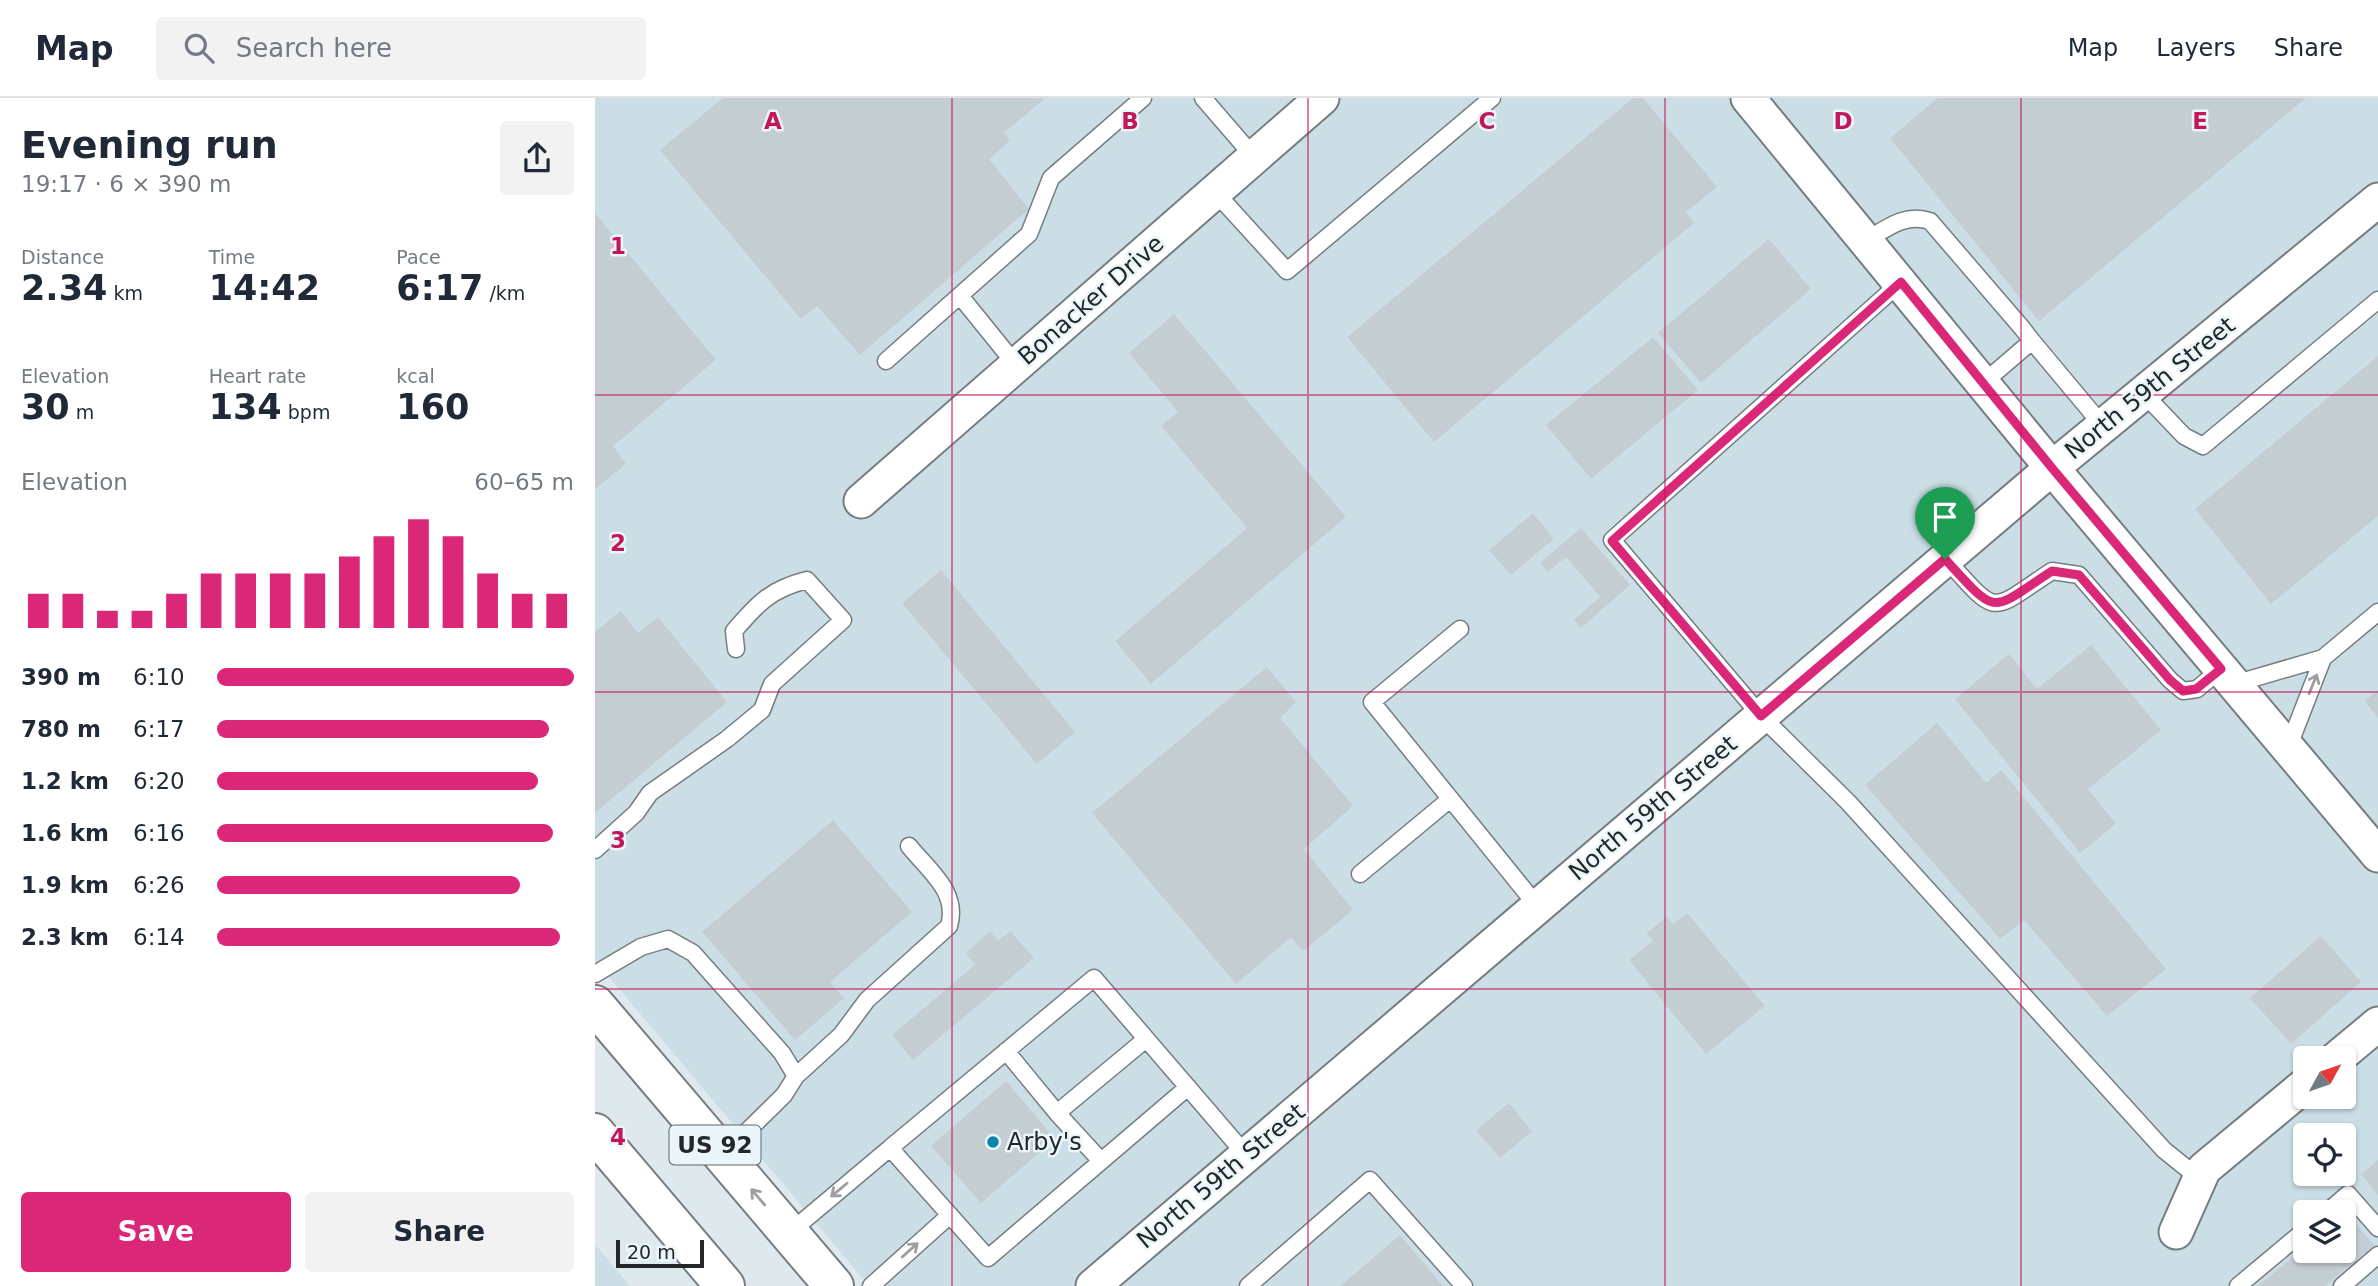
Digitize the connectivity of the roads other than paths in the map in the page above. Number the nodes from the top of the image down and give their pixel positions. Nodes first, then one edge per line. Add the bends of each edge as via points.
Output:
1 (1143, 98) edge
2 (1203, 98) edge
3 (1321, 98) edge
4 (1492, 98) edge
5 (1748, 98) edge
6 (1254, 157) junction
7 (1215, 192) junction
8 (2378, 200) edge
9 (1867, 240) junction
10 (1901, 282) junction
11 (961, 297) junction
12 (2378, 300) edge
13 (2032, 341) junction
14 (886, 361) dead end
15 (1016, 365) junction
16 (1983, 383) junction
17 (2143, 393) junction
18 (2103, 426) junction
19 (2052, 468) junction
20 (860, 501) dead end
21 (1945, 559) junction
22 (2378, 612) edge
23 (1460, 629) dead end
24 (736, 649) dead end
25 (2323, 658) junction
26 (2227, 676) junction
27 (1761, 716) junction
28 (2288, 748) junction
29 (1450, 800) junction
30 (909, 846) dead end
31 (595, 850) edge
32 (2378, 855) edge
33 (1360, 874) dead end
34 (1538, 906) junction
35 (595, 974) edge
36 (597, 1010) edge
37 (2378, 1024) edge
38 (1146, 1038) junction
39 (2352, 1046) edge
40 (1006, 1051) junction
41 (796, 1076) junction
42 (1188, 1087) junction
43 (2293, 1095) edge
44 (1057, 1113) junction
45 (595, 1133) edge
46 (890, 1148) junction
47 (723, 1155) junction
48 (1246, 1155) junction
49 (595, 1160) edge
50 (1101, 1161) junction
51 (2200, 1179) junction
52 (653, 1201) junction
53 (2356, 1203) edge
54 (950, 1215) junction
55 (2378, 1228) edge
56 (2176, 1232) dead end
57 (789, 1233) junction
58 (2293, 1240) edge
59 (2378, 1255) edge
60 (725, 1286) edge
61 (834, 1286) edge
62 (871, 1286) edge
63 (1093, 1286) edge
64 (1248, 1286) edge
65 (1464, 1286) edge
66 (2238, 1286) edge
67 (2342, 1286) edge

1 - 11 lane via 1051,178 1029,234
2 - 6 lane
3 - 6 street, Bonacker Drive
4 - 7 lane via 1287,271
5 - 9 street
6 - 7 street, Bonacker Drive
7 - 15 street, Bonacker Drive
8 - 17 street, North 59th Street
9 - 10 street
9 - 13 lane via 1903,219 1930,221
10 - 16 street
10 - 27 lane via 1612,541
11 - 14 lane
11 - 15 lane
12 - 17 lane via 2203,446 2184,436
13 - 16 lane
13 - 18 lane
15 - 20 street, Bonacker Drive
16 - 19 street
17 - 18 street, North 59th Street
18 - 19 street, North 59th Street
19 - 21 street, North 59th Street
19 - 26 street
21 - 26 lane via 1981,598 1996,604 2014,599 2052,571 2079,575 2183,691
21 - 27 street, North 59th Street
22 - 25 lane
23 - 29 lane via 1372,702
24 - 31 lane via 734,631 755,606 780,587 807,580 843,620 772,684 762,710 650,793 636,813
25 - 26 lane
28 -> 25 lane
26 - 28 street
27 - 34 street, North 59th Street
27 - 51 lane via 1848,802 2164,1150
28 - 32 street
29 - 33 lane
29 - 34 lane
30 - 41 lane via 951,896 949,926 867,1000 841,1035
34 - 48 street, North 59th Street
35 - 41 lane via 641,947 668,939 693,953 782,1053
36 - 47 main road, US 92
37 - 39 street
38 - 40 lane via 1094,978
38 - 42 lane
38 - 44 lane
40 - 44 lane
40 - 46 lane
41 - 47 lane via 784,1095
42 - 48 lane
42 - 50 lane
43 - 51 street via 2204,1169
44 - 50 lane
45 - 52 main road, US 92
46 - 54 lane
46 -> 57 lane
57 -> 47 main road, US 92
48 - 63 street, North 59th Street
49 - 52 main road via 614,1179
50 - 54 lane via 988,1258
51 - 56 street
52 - 60 main road, US 92
53 - 55 lane
62 -> 54 lane
57 - 61 main road, US 92
58 - 66 lane
59 - 67 lane
64 - 65 lane via 1370,1180

